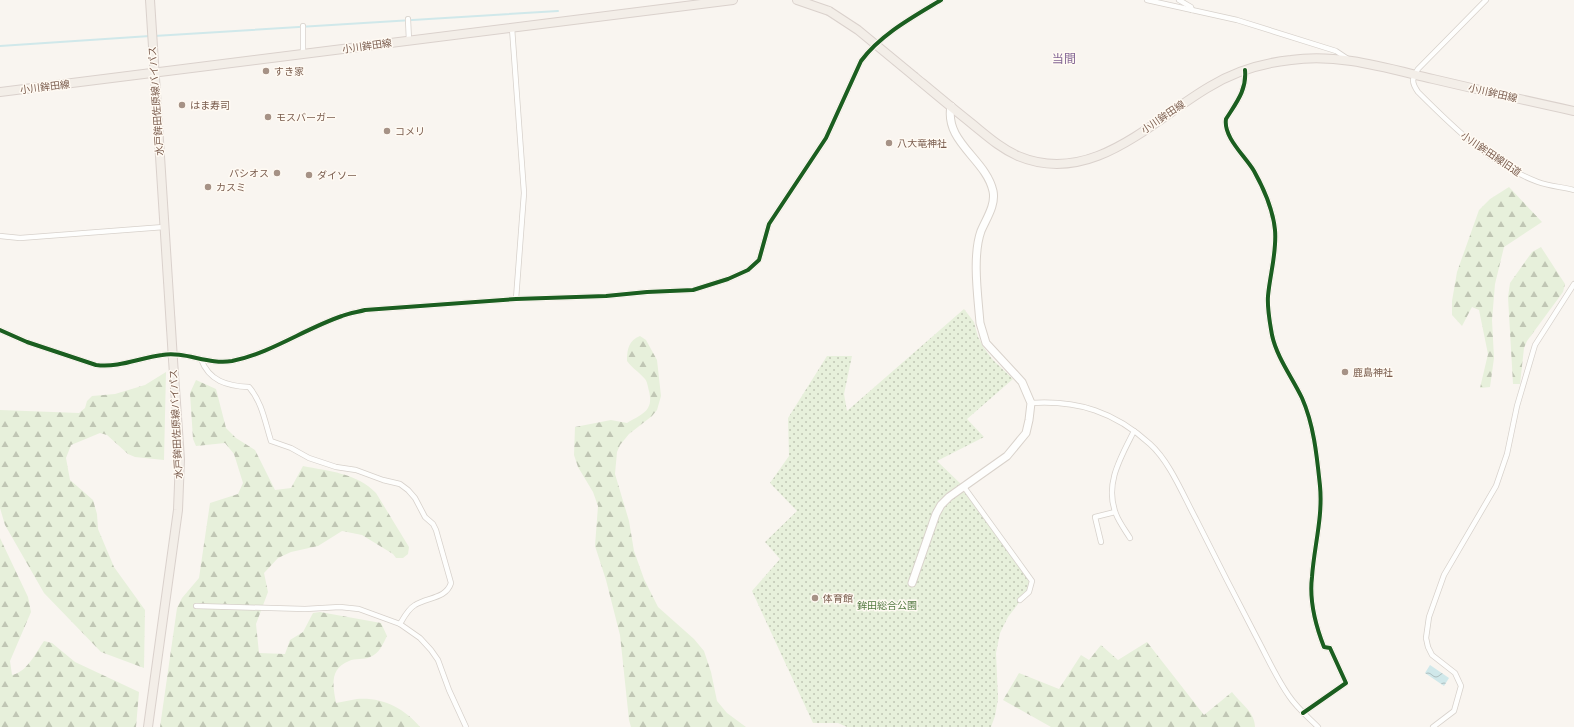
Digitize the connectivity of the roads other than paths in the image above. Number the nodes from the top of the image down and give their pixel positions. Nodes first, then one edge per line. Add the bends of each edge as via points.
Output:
1 (150, 0) edge
2 (733, 0) edge
3 (797, 0) edge
4 (941, 0) edge
5 (1147, 0) edge
6 (1179, 0) edge
7 (1486, 0) edge
8 (1192, 10) junction
9 (408, 21) dead end
10 (303, 28) dead end
11 (512, 28) junction
12 (409, 41) junction
13 (303, 55) junction
14 (1349, 60) junction
15 (1245, 70) junction
16 (154, 73) junction
17 (1415, 75) junction
18 (0, 92) edge
19 (950, 106) junction
20 (1574, 111) edge
21 (1574, 190) edge
22 (164, 227) junction
23 (0, 236) edge
24 (1574, 284) edge
25 (516, 300) junction
26 (0, 330) edge
27 (201, 359) junction
28 (1031, 403) junction
29 (1134, 431) junction
30 (964, 487) junction
31 (1115, 512) junction
32 (1130, 538) dead end
33 (1100, 542) dead end
34 (912, 583) dead end
35 (1020, 600) dead end
36 (196, 606) dead end
37 (400, 624) junction
38 (1304, 713) junction
39 (148, 727) edge
40 (466, 727) edge
41 (1318, 727) edge
42 (1433, 727) edge

1 - 16 main road, 水戸鉾田佐原線バイパス
2 - 11 main road, 小川鉾田線
3 - 19 main road, 小川鉾田線, bridge via 829,11 844,20
4 - 25 street via 868,51 826,138 769,224 759,260 748,270 693,290
5 - 8 street
6 - 8 street
7 - 17 street
8 - 14 street via 1237,20 1336,51
9 - 12 street
10 - 13 street
11 - 12 main road, 小川鉾田線
11 - 25 street via 524,194
12 - 13 main road, 小川鉾田線
13 - 16 main road, 小川鉾田線
14 - 15 main road, 小川鉾田線 via 1294,59
14 - 17 main road, 小川鉾田線
15 - 19 main road, 小川鉾田線 via 1209,86 1117,148 1072,163 1046,163 1018,156 999,146
15 - 38 street via 1244,87 1226,123 1228,133 1260,184 1269,203 1274,223 1275,240 1268,302 1272,336 1307,414 1320,484 1319,522 1312,577 1313,612 1324,647 1330,648 1346,683
16 - 18 main road, 小川鉾田線
16 - 22 main road, 水戸鉾田佐原線バイパス
17 - 20 main road, 小川鉾田線
17 - 21 street, 小川鉾田線旧道 via 1412,80 1418,92 1456,131 1504,165 1531,179 1546,185
19 - 28 street via 950,120 960,142 987,175 993,193 993,200 981,232 977,258 982,333 986,342 1022,382
22 - 23 street via 20,238
22 - 39 main road, 水戸鉾田佐原線バイパス, bridge via 180,459 178,510
24 - 42 street via 1535,345 1517,406 1507,454 1496,486 1444,575 1430,617 1426,638 1428,647 1432,655 1455,673 1461,686 1454,711
25 - 27 street via 366,310 342,315 248,357 230,361
26 - 27 street via 27,342 96,365 113,366 171,354
27 - 37 street via 205,370 221,382 249,387 255,394 271,441 336,467 356,470 400,484 415,498 425,517 436,530 451,583 445,593 421,601 412,607
28 - 29 street via 1051,402 1081,406 1114,418
28 - 30 street via 1026,433 1020,441 1007,456
29 - 31 street via 1112,481 1111,492
29 - 38 street via 1151,444 1168,468 1280,681 1289,697
30 - 34 street via 941,504
30 - 35 street via 1032,581 1029,592
31 - 32 street
31 - 33 street via 1095,517
36 - 37 street via 304,609 340,607 359,609
37 - 40 street via 420,638 438,660
38 - 41 street

